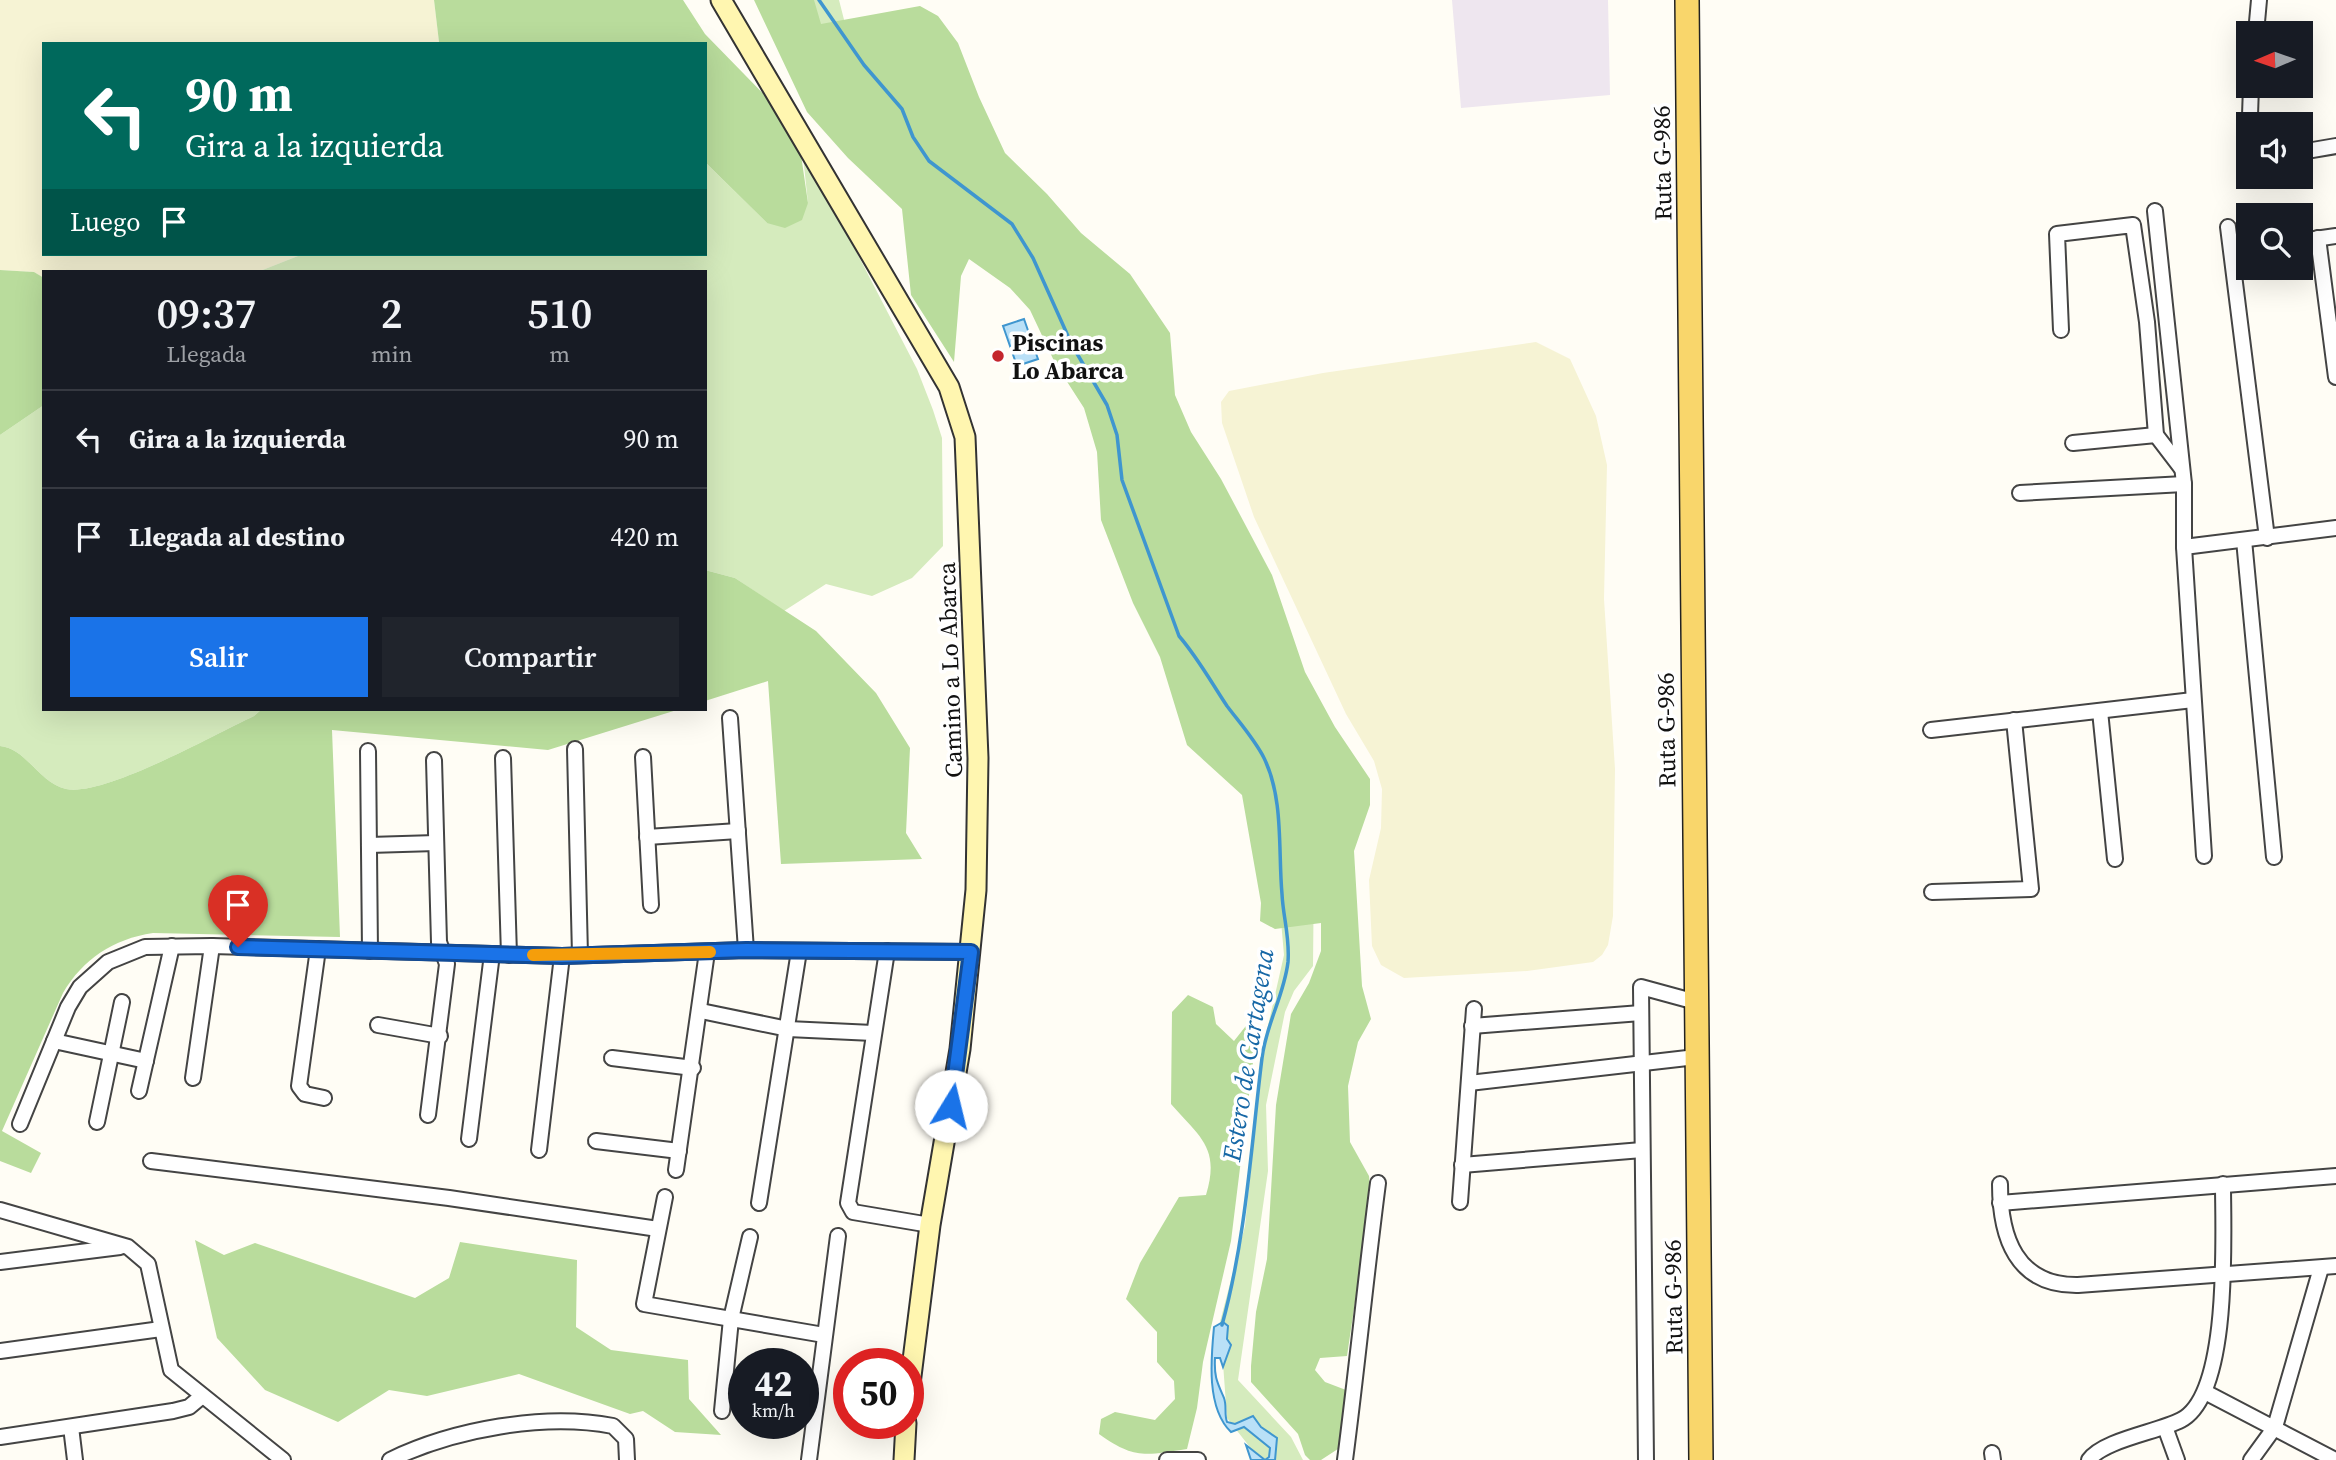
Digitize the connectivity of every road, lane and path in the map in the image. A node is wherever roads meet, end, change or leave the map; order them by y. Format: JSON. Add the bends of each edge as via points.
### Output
{"nodes":[{"id":1,"x":721,"y":0,"type":"edge"},
{"id":2,"x":1687,"y":0,"type":"edge"},
{"id":3,"x":2259,"y":0,"type":"edge"},
{"id":4,"x":2257,"y":21,"type":"edge"},
{"id":5,"x":2336,"y":146,"type":"edge"},
{"id":6,"x":2313,"y":150,"type":"edge"},
{"id":7,"x":2133,"y":225,"type":"junction"},
{"id":8,"x":2228,"y":227,"type":"dead end"},
{"id":9,"x":2336,"y":236,"type":"edge"},
{"id":10,"x":2318,"y":238,"type":"junction"},
{"id":11,"x":2313,"y":239,"type":"edge"},
{"id":12,"x":2061,"y":330,"type":"dead end"},
{"id":13,"x":2336,"y":377,"type":"edge"},
{"id":14,"x":2156,"y":435,"type":"junction"},
{"id":15,"x":2073,"y":443,"type":"dead end"},
{"id":16,"x":2183,"y":477,"type":"junction"},
{"id":17,"x":2020,"y":493,"type":"dead end"},
{"id":18,"x":2336,"y":528,"type":"edge"},
{"id":19,"x":2267,"y":538,"type":"junction"},
{"id":20,"x":2244,"y":540,"type":"junction"},
{"id":21,"x":2184,"y":547,"type":"junction"},
{"id":22,"x":2193,"y":700,"type":"junction"},
{"id":23,"x":2099,"y":711,"type":"junction"},
{"id":24,"x":730,"y":718,"type":"dead end"},
{"id":25,"x":2014,"y":720,"type":"junction"},
{"id":26,"x":1931,"y":730,"type":"dead end"},
{"id":27,"x":575,"y":748,"type":"dead end"},
{"id":28,"x":369,"y":751,"type":"dead end"},
{"id":29,"x":643,"y":757,"type":"dead end"},
{"id":30,"x":503,"y":758,"type":"dead end"},
{"id":31,"x":434,"y":760,"type":"dead end"},
{"id":32,"x":738,"y":831,"type":"junction"},
{"id":33,"x":647,"y":837,"type":"junction"},
{"id":34,"x":436,"y":843,"type":"junction"},
{"id":35,"x":369,"y":845,"type":"junction"},
{"id":36,"x":2204,"y":856,"type":"dead end"},
{"id":37,"x":2274,"y":857,"type":"dead end"},
{"id":38,"x":2115,"y":859,"type":"dead end"},
{"id":39,"x":1932,"y":892,"type":"dead end"},
{"id":40,"x":651,"y":905,"type":"dead end"},
{"id":41,"x":172,"y":946,"type":"junction"},
{"id":42,"x":212,"y":946,"type":"junction"},
{"id":43,"x":318,"y":949,"type":"junction"},
{"id":44,"x":746,"y":950,"type":"junction"},
{"id":45,"x":370,"y":951,"type":"junction"},
{"id":46,"x":799,"y":951,"type":"junction"},
{"id":47,"x":887,"y":951,"type":"junction"},
{"id":48,"x":708,"y":952,"type":"junction"},
{"id":49,"x":971,"y":952,"type":"junction"},
{"id":50,"x":443,"y":953,"type":"junction"},
{"id":51,"x":492,"y":954,"type":"junction"},
{"id":52,"x":509,"y":955,"type":"junction"},
{"id":53,"x":580,"y":955,"type":"junction"},
{"id":54,"x":562,"y":956,"type":"junction"},
{"id":55,"x":122,"y":1002,"type":"dead end"},
{"id":56,"x":1696,"y":1002,"type":"junction"},
{"id":57,"x":1474,"y":1009,"type":"dead end"},
{"id":58,"x":701,"y":1011,"type":"junction"},
{"id":59,"x":1641,"y":1013,"type":"junction"},
{"id":60,"x":378,"y":1025,"type":"dead end"},
{"id":61,"x":1472,"y":1026,"type":"junction"},
{"id":62,"x":789,"y":1029,"type":"junction"},
{"id":63,"x":873,"y":1033,"type":"junction"},
{"id":64,"x":440,"y":1035,"type":"junction"},
{"id":65,"x":54,"y":1041,"type":"junction"},
{"id":66,"x":111,"y":1054,"type":"junction"},
{"id":67,"x":1696,"y":1057,"type":"junction"},
{"id":68,"x":612,"y":1058,"type":"dead end"},
{"id":69,"x":146,"y":1061,"type":"junction"},
{"id":70,"x":1642,"y":1063,"type":"junction"},
{"id":71,"x":693,"y":1068,"type":"junction"},
{"id":72,"x":192,"y":1078,"type":"dead end"},
{"id":73,"x":1469,"y":1083,"type":"junction"},
{"id":74,"x":139,"y":1091,"type":"dead end"},
{"id":75,"x":324,"y":1098,"type":"dead end"},
{"id":76,"x":428,"y":1115,"type":"dead end"},
{"id":77,"x":97,"y":1122,"type":"dead end"},
{"id":78,"x":20,"y":1124,"type":"dead end"},
{"id":79,"x":469,"y":1139,"type":"dead end"},
{"id":80,"x":596,"y":1141,"type":"dead end"},
{"id":81,"x":539,"y":1150,"type":"dead end"},
{"id":82,"x":1643,"y":1150,"type":"junction"},
{"id":83,"x":679,"y":1151,"type":"junction"},
{"id":84,"x":151,"y":1161,"type":"dead end"},
{"id":85,"x":1462,"y":1165,"type":"junction"},
{"id":86,"x":676,"y":1170,"type":"dead end"},
{"id":87,"x":2336,"y":1176,"type":"edge"},
{"id":88,"x":1378,"y":1183,"type":"dead end"},
{"id":89,"x":2000,"y":1184,"type":"dead end"},
{"id":90,"x":2223,"y":1184,"type":"junction"},
{"id":91,"x":665,"y":1197,"type":"dead end"},
{"id":92,"x":1460,"y":1202,"type":"dead end"},
{"id":93,"x":759,"y":1203,"type":"dead end"},
{"id":94,"x":2000,"y":1203,"type":"junction"},
{"id":95,"x":0,"y":1210,"type":"edge"},
{"id":96,"x":930,"y":1225,"type":"junction"},
{"id":97,"x":658,"y":1229,"type":"junction"},
{"id":98,"x":838,"y":1236,"type":"dead end"},
{"id":99,"x":750,"y":1237,"type":"dead end"},
{"id":100,"x":128,"y":1247,"type":"junction"},
{"id":101,"x":0,"y":1262,"type":"edge"},
{"id":102,"x":2329,"y":1267,"type":"edge"},
{"id":103,"x":2223,"y":1273,"type":"junction"},
{"id":104,"x":731,"y":1319,"type":"junction"},
{"id":105,"x":161,"y":1329,"type":"junction"},
{"id":106,"x":824,"y":1335,"type":"junction"},
{"id":107,"x":914,"y":1348,"type":"edge"},
{"id":108,"x":0,"y":1351,"type":"edge"},
{"id":109,"x":2205,"y":1392,"type":"junction"},
{"id":110,"x":201,"y":1397,"type":"junction"},
{"id":111,"x":722,"y":1411,"type":"dead end"},
{"id":112,"x":71,"y":1427,"type":"junction"},
{"id":113,"x":2165,"y":1427,"type":"junction"},
{"id":114,"x":2275,"y":1427,"type":"junction"},
{"id":115,"x":0,"y":1437,"type":"edge"},
{"id":116,"x":905,"y":1439,"type":"edge"},
{"id":117,"x":272,"y":1457,"type":"edge"},
{"id":118,"x":75,"y":1460,"type":"edge"},
{"id":119,"x":390,"y":1460,"type":"edge"},
{"id":120,"x":627,"y":1460,"type":"edge"},
{"id":121,"x":809,"y":1460,"type":"edge"},
{"id":122,"x":904,"y":1460,"type":"edge"},
{"id":123,"x":1167,"y":1460,"type":"edge"},
{"id":124,"x":1198,"y":1460,"type":"edge"},
{"id":125,"x":1345,"y":1460,"type":"edge"},
{"id":126,"x":1646,"y":1460,"type":"edge"},
{"id":127,"x":1701,"y":1460,"type":"edge"},
{"id":128,"x":2089,"y":1460,"type":"edge"},
{"id":129,"x":2177,"y":1460,"type":"edge"},
{"id":130,"x":2251,"y":1460,"type":"edge"},
{"id":131,"x":2335,"y":1460,"type":"edge"}],
"edges":[{"from":1,"to":49,"type":"main road","name":"Camino a Lo Abarca","via":[[949,387],[963,423],[978,758]]},
{"from":2,"to":56,"type":"main road","name":"Ruta G-986"},
{"from":3,"to":4,"type":"street"},
{"from":5,"to":6,"type":"street"},
{"from":7,"to":12,"type":"street","via":[[2057,234]]},
{"from":7,"to":14,"type":"street"},
{"from":7,"to":16,"type":"street","via":[[2155,216]]},
{"from":8,"to":19,"type":"street"},
{"from":9,"to":10,"type":"street"},
{"from":10,"to":11,"type":"street"},
{"from":10,"to":13,"type":"street"},
{"from":14,"to":15,"type":"street"},
{"from":14,"to":16,"type":"street"},
{"from":16,"to":17,"type":"street"},
{"from":16,"to":21,"type":"street"},
{"from":18,"to":19,"type":"street"},
{"from":19,"to":20,"type":"street"},
{"from":20,"to":21,"type":"street"},
{"from":20,"to":37,"type":"street"},
{"from":21,"to":22,"type":"street"},
{"from":22,"to":23,"type":"street"},
{"from":22,"to":36,"type":"street"},
{"from":23,"to":25,"type":"street"},
{"from":23,"to":38,"type":"street"},
{"from":24,"to":32,"type":"street"},
{"from":25,"to":26,"type":"street"},
{"from":25,"to":39,"type":"street","via":[[2031,889]]},
{"from":27,"to":53,"type":"street"},
{"from":28,"to":35,"type":"street"},
{"from":29,"to":33,"type":"street"},
{"from":30,"to":52,"type":"street"},
{"from":31,"to":34,"type":"street"},
{"from":32,"to":33,"type":"street"},
{"from":32,"to":44,"type":"street"},
{"from":33,"to":40,"type":"street"},
{"from":34,"to":35,"type":"street"},
{"from":34,"to":50,"type":"street"},
{"from":35,"to":45,"type":"street"},
{"from":41,"to":42,"type":"street"},
{"from":41,"to":65,"type":"street","via":[[132,951],[97,970],[73,997]]},
{"from":41,"to":69,"type":"street"},
{"from":42,"to":43,"type":"street"},
{"from":42,"to":72,"type":"street"},
{"from":43,"to":45,"type":"street"},
{"from":43,"to":75,"type":"street","via":[[299,1086],[305,1094]]},
{"from":44,"to":46,"type":"street"},
{"from":44,"to":48,"type":"street"},
{"from":45,"to":50,"type":"street"},
{"from":46,"to":47,"type":"street"},
{"from":46,"to":62,"type":"street"},
{"from":47,"to":49,"type":"street"},
{"from":47,"to":63,"type":"street"},
{"from":48,"to":53,"type":"street"},
{"from":48,"to":58,"type":"street"},
{"from":49,"to":96,"type":"main road","name":"Camino a Lo Abarca","via":[[960,1049]]},
{"from":50,"to":51,"type":"street"},
{"from":50,"to":64,"type":"street","via":[[447,964]]},
{"from":51,"to":52,"type":"street"},
{"from":51,"to":79,"type":"street"},
{"from":52,"to":54,"type":"street"},
{"from":53,"to":54,"type":"street"},
{"from":54,"to":81,"type":"street"},
{"from":55,"to":66,"type":"street"},
{"from":56,"to":59,"type":"street","via":[[1641,987]]},
{"from":56,"to":67,"type":"main road","name":"Ruta G-986"},
{"from":57,"to":61,"type":"street"},
{"from":58,"to":62,"type":"street"},
{"from":58,"to":71,"type":"street"},
{"from":59,"to":61,"type":"street"},
{"from":59,"to":70,"type":"street"},
{"from":60,"to":64,"type":"street"},
{"from":61,"to":73,"type":"street"},
{"from":62,"to":63,"type":"street"},
{"from":62,"to":93,"type":"street"},
{"from":63,"to":96,"type":"street","via":[[849,1207],[853,1212]]},
{"from":64,"to":76,"type":"street"},
{"from":65,"to":66,"type":"street"},
{"from":65,"to":78,"type":"street"},
{"from":66,"to":69,"type":"street"},
{"from":66,"to":77,"type":"street"},
{"from":67,"to":70,"type":"street"},
{"from":67,"to":127,"type":"main road","name":"Ruta G-986"},
{"from":68,"to":71,"type":"street"},
{"from":69,"to":74,"type":"street"},
{"from":70,"to":73,"type":"street"},
{"from":70,"to":82,"type":"street"},
{"from":71,"to":83,"type":"street"},
{"from":73,"to":85,"type":"street"},
{"from":80,"to":83,"type":"street"},
{"from":82,"to":85,"type":"street"},
{"from":82,"to":126,"type":"street"},
{"from":83,"to":86,"type":"street"},
{"from":84,"to":97,"type":"street"},
{"from":85,"to":92,"type":"street"},
{"from":87,"to":90,"type":"street"},
{"from":88,"to":125,"type":"street"},
{"from":89,"to":94,"type":"street"},
{"from":90,"to":94,"type":"street"},
{"from":90,"to":103,"type":"street"},
{"from":91,"to":97,"type":"street"},
{"from":94,"to":103,"type":"street","via":[[2002,1225],[2014,1252],[2047,1280],[2078,1285]]},
{"from":95,"to":100,"type":"street"},
{"from":96,"to":107,"type":"main road","name":"Camino a Lo Abarca"},
{"from":97,"to":104,"type":"street","via":[[644,1304]]},
{"from":98,"to":106,"type":"street"},
{"from":99,"to":104,"type":"street"},
{"from":100,"to":101,"type":"street"},
{"from":100,"to":105,"type":"street","via":[[148,1264]]},
{"from":102,"to":103,"type":"street"},
{"from":102,"to":114,"type":"street"},
{"from":103,"to":109,"type":"street","via":[[2215,1353]]},
{"from":104,"to":106,"type":"street"},
{"from":104,"to":111,"type":"street"},
{"from":105,"to":108,"type":"street"},
{"from":105,"to":110,"type":"street","via":[[171,1370]]},
{"from":106,"to":121,"type":"street"},
{"from":109,"to":113,"type":"street","via":[[2187,1416]]},
{"from":109,"to":114,"type":"street"},
{"from":110,"to":112,"type":"street","via":[[183,1409]]},
{"from":110,"to":117,"type":"street"},
{"from":112,"to":115,"type":"street"},
{"from":112,"to":118,"type":"street"},
{"from":113,"to":128,"type":"street","via":[[2102,1450]]},
{"from":113,"to":129,"type":"street"},
{"from":114,"to":130,"type":"street"},
{"from":114,"to":131,"type":"street"},
{"from":116,"to":122,"type":"main road"},
{"from":119,"to":120,"type":"street","via":[[444,1439],[567,1420],[613,1426],[625,1439]]},
{"from":123,"to":124,"type":"street"}]}
